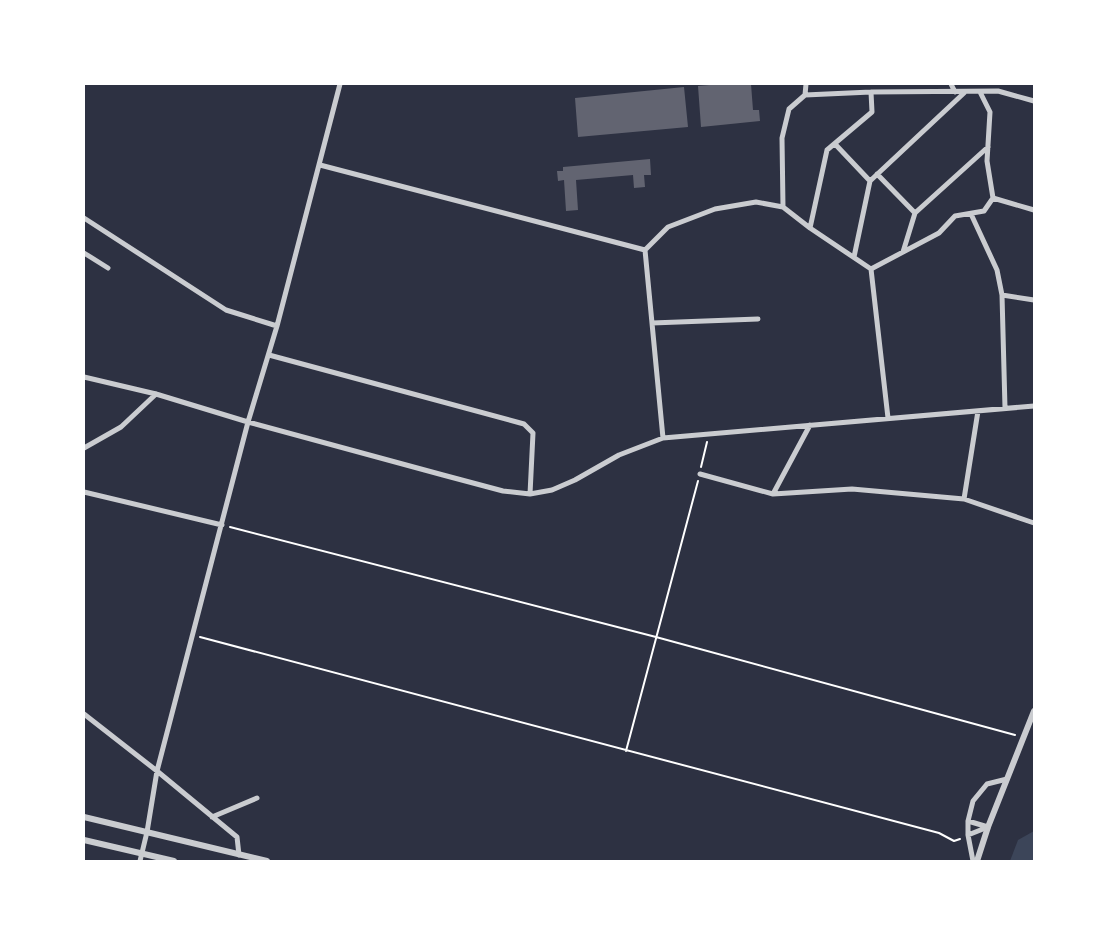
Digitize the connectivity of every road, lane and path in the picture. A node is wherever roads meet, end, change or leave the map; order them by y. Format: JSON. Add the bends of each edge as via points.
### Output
{"nodes":[{"id":1,"x":340,"y":84,"type":"edge"},
{"id":2,"x":806,"y":84,"type":"edge"},
{"id":3,"x":951,"y":84,"type":"edge"},
{"id":4,"x":871,"y":92,"type":"junction"},
{"id":5,"x":955,"y":92,"type":"junction"},
{"id":6,"x":965,"y":92,"type":"junction"},
{"id":7,"x":980,"y":92,"type":"junction"},
{"id":8,"x":805,"y":95,"type":"junction"},
{"id":9,"x":1034,"y":101,"type":"edge"},
{"id":10,"x":835,"y":144,"type":"junction"},
{"id":11,"x":988,"y":147,"type":"junction"},
{"id":12,"x":320,"y":165,"type":"junction"},
{"id":13,"x":877,"y":174,"type":"junction"},
{"id":14,"x":870,"y":181,"type":"junction"},
{"id":15,"x":993,"y":198,"type":"junction"},
{"id":16,"x":784,"y":207,"type":"junction"},
{"id":17,"x":1034,"y":210,"type":"edge"},
{"id":18,"x":915,"y":212,"type":"junction"},
{"id":19,"x":971,"y":214,"type":"junction"},
{"id":20,"x":84,"y":218,"type":"edge"},
{"id":21,"x":810,"y":228,"type":"junction"},
{"id":22,"x":645,"y":250,"type":"junction"},
{"id":23,"x":903,"y":252,"type":"junction"},
{"id":24,"x":84,"y":253,"type":"edge"},
{"id":25,"x":854,"y":257,"type":"junction"},
{"id":26,"x":108,"y":268,"type":"dead end"},
{"id":27,"x":871,"y":269,"type":"junction"},
{"id":28,"x":1002,"y":295,"type":"junction"},
{"id":29,"x":1034,"y":300,"type":"edge"},
{"id":30,"x":758,"y":319,"type":"dead end"},
{"id":31,"x":652,"y":323,"type":"junction"},
{"id":32,"x":277,"y":326,"type":"junction"},
{"id":33,"x":269,"y":355,"type":"junction"},
{"id":34,"x":84,"y":377,"type":"edge"},
{"id":35,"x":156,"y":394,"type":"junction"},
{"id":36,"x":1034,"y":406,"type":"edge"},
{"id":37,"x":1005,"y":408,"type":"junction"},
{"id":38,"x":978,"y":411,"type":"junction"},
{"id":39,"x":888,"y":418,"type":"junction"},
{"id":40,"x":248,"y":422,"type":"junction"},
{"id":41,"x":810,"y":425,"type":"junction"},
{"id":42,"x":709,"y":435,"type":"junction"},
{"id":43,"x":662,"y":438,"type":"junction"},
{"id":44,"x":84,"y":448,"type":"edge"},
{"id":45,"x":700,"y":474,"type":"junction"},
{"id":46,"x":84,"y":492,"type":"edge"},
{"id":47,"x":530,"y":494,"type":"junction"},
{"id":48,"x":773,"y":494,"type":"junction"},
{"id":49,"x":964,"y":499,"type":"junction"},
{"id":50,"x":1034,"y":523,"type":"edge"},
{"id":51,"x":222,"y":525,"type":"junction"},
{"id":52,"x":193,"y":635,"type":"junction"},
{"id":53,"x":656,"y":637,"type":"junction"},
{"id":54,"x":1034,"y":711,"type":"edge"},
{"id":55,"x":84,"y":714,"type":"edge"},
{"id":56,"x":1024,"y":737,"type":"junction"},
{"id":57,"x":626,"y":751,"type":"junction"},
{"id":58,"x":157,"y":771,"type":"junction"},
{"id":59,"x":1007,"y":779,"type":"junction"},
{"id":60,"x":257,"y":798,"type":"dead end"},
{"id":61,"x":212,"y":816,"type":"junction"},
{"id":62,"x":84,"y":817,"type":"edge"},
{"id":63,"x":968,"y":821,"type":"junction"},
{"id":64,"x":988,"y":827,"type":"junction"},
{"id":65,"x":147,"y":832,"type":"junction"},
{"id":66,"x":968,"y":835,"type":"junction"},
{"id":67,"x":84,"y":840,"type":"edge"},
{"id":68,"x":142,"y":854,"type":"junction"},
{"id":69,"x":239,"y":854,"type":"junction"},
{"id":70,"x":140,"y":861,"type":"edge"},
{"id":71,"x":174,"y":861,"type":"edge"},
{"id":72,"x":267,"y":861,"type":"edge"},
{"id":73,"x":977,"y":861,"type":"edge"}],
"edges":[{"from":1,"to":12,"type":"street"},
{"from":2,"to":8,"type":"street"},
{"from":3,"to":5,"type":"street"},
{"from":4,"to":5,"type":"street"},
{"from":4,"to":8,"type":"street"},
{"from":4,"to":10,"type":"street","via":[[872,112]]},
{"from":5,"to":6,"type":"street"},
{"from":6,"to":7,"type":"street"},
{"from":6,"to":13,"type":"street"},
{"from":7,"to":9,"type":"street","via":[[998,91]]},
{"from":7,"to":11,"type":"street","via":[[990,112]]},
{"from":8,"to":16,"type":"street","via":[[789,109],[782,138]]},
{"from":10,"to":14,"type":"street"},
{"from":10,"to":21,"type":"street","via":[[827,150]]},
{"from":11,"to":15,"type":"street"},
{"from":11,"to":18,"type":"street"},
{"from":12,"to":22,"type":"street"},
{"from":12,"to":32,"type":"street"},
{"from":13,"to":14,"type":"street"},
{"from":13,"to":18,"type":"street"},
{"from":14,"to":25,"type":"street"},
{"from":15,"to":17,"type":"street"},
{"from":15,"to":19,"type":"street","via":[[984,211]]},
{"from":16,"to":21,"type":"street"},
{"from":16,"to":22,"type":"street","via":[[756,202],[715,209],[668,228]]},
{"from":18,"to":23,"type":"street"},
{"from":19,"to":23,"type":"street","via":[[956,216],[939,233]]},
{"from":19,"to":28,"type":"street","via":[[997,270]]},
{"from":20,"to":32,"type":"street","via":[[226,310]]},
{"from":21,"to":25,"type":"street"},
{"from":22,"to":31,"type":"street"},
{"from":23,"to":27,"type":"street"},
{"from":24,"to":26,"type":"street"},
{"from":25,"to":27,"type":"street"},
{"from":27,"to":39,"type":"street"},
{"from":28,"to":29,"type":"street"},
{"from":28,"to":37,"type":"street"},
{"from":30,"to":31,"type":"street"},
{"from":31,"to":43,"type":"street"},
{"from":32,"to":33,"type":"street"},
{"from":33,"to":40,"type":"street"},
{"from":33,"to":47,"type":"street","via":[[524,424],[533,434]]},
{"from":34,"to":35,"type":"street"},
{"from":35,"to":40,"type":"street"},
{"from":35,"to":44,"type":"street","via":[[121,427]]},
{"from":36,"to":37,"type":"street"},
{"from":37,"to":38,"type":"street"},
{"from":38,"to":39,"type":"street"},
{"from":38,"to":49,"type":"street"},
{"from":39,"to":41,"type":"street"},
{"from":40,"to":47,"type":"street","via":[[495,488]]},
{"from":40,"to":51,"type":"street"},
{"from":41,"to":42,"type":"street"},
{"from":41,"to":48,"type":"street"},
{"from":42,"to":43,"type":"street"},
{"from":42,"to":45,"type":"path"},
{"from":43,"to":47,"type":"street","via":[[620,455],[552,490]]},
{"from":45,"to":48,"type":"street"},
{"from":45,"to":53,"type":"path"},
{"from":46,"to":51,"type":"street"},
{"from":48,"to":49,"type":"street","via":[[852,489]]},
{"from":49,"to":50,"type":"street"},
{"from":51,"to":52,"type":"street"},
{"from":51,"to":53,"type":"path"},
{"from":52,"to":57,"type":"path"},
{"from":52,"to":58,"type":"street"},
{"from":53,"to":56,"type":"path"},
{"from":53,"to":57,"type":"path"},
{"from":54,"to":56,"type":"street"},
{"from":55,"to":58,"type":"street"},
{"from":56,"to":59,"type":"street"},
{"from":57,"to":66,"type":"path","via":[[940,833],[954,841]]},
{"from":58,"to":61,"type":"street"},
{"from":58,"to":65,"type":"street"},
{"from":59,"to":63,"type":"street","via":[[987,784],[973,801]]},
{"from":59,"to":64,"type":"street"},
{"from":60,"to":61,"type":"street"},
{"from":61,"to":69,"type":"street","via":[[237,837]]},
{"from":62,"to":65,"type":"street"},
{"from":63,"to":64,"type":"street"},
{"from":63,"to":66,"type":"street"},
{"from":64,"to":66,"type":"street"},
{"from":64,"to":73,"type":"street"},
{"from":65,"to":68,"type":"street"},
{"from":65,"to":69,"type":"street"},
{"from":66,"to":73,"type":"street"},
{"from":67,"to":68,"type":"street"},
{"from":68,"to":70,"type":"street"},
{"from":68,"to":71,"type":"street"},
{"from":69,"to":72,"type":"street"}]}
